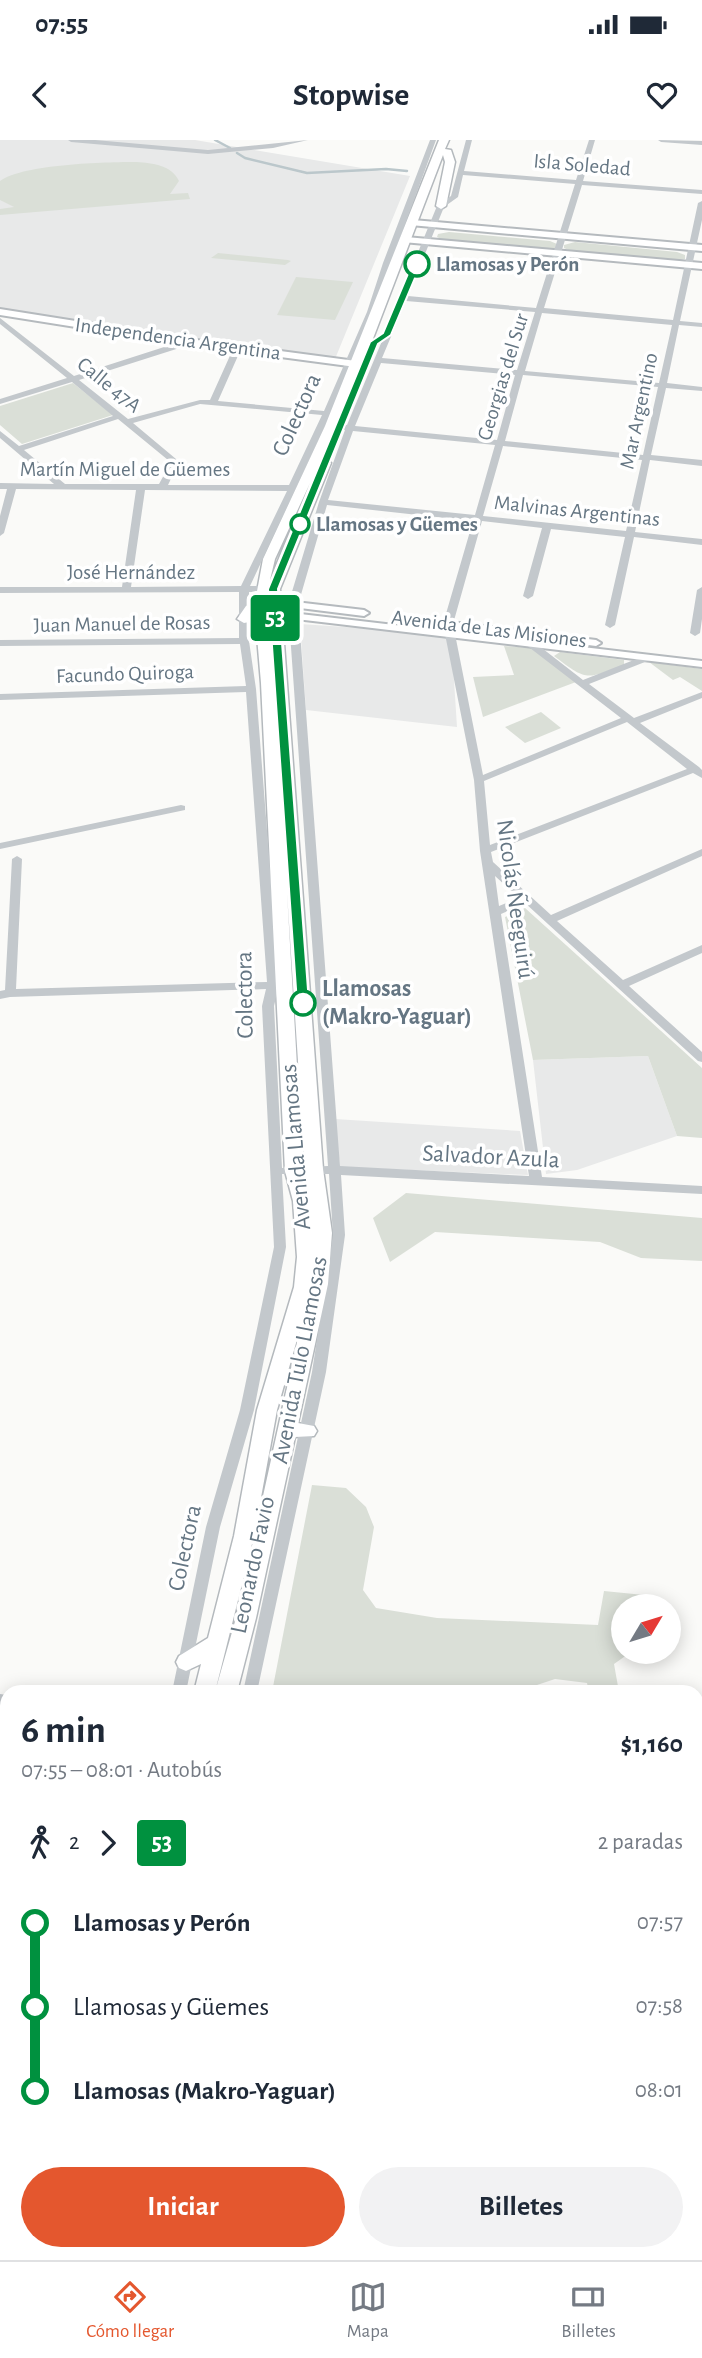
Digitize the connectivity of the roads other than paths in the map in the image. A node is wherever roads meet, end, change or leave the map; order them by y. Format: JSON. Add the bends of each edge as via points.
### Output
{"nodes":[{"id":1,"x":71,"y":140,"type":"edge"},
{"id":2,"x":305,"y":140,"type":"edge"},
{"id":3,"x":433,"y":140,"type":"edge"},
{"id":4,"x":444,"y":140,"type":"edge"},
{"id":5,"x":454,"y":140,"type":"edge"},
{"id":6,"x":469,"y":140,"type":"edge"},
{"id":7,"x":592,"y":140,"type":"edge"},
{"id":8,"x":661,"y":140,"type":"edge"},
{"id":9,"x":702,"y":143,"type":"edge"},
{"id":10,"x":447,"y":152,"type":"junction"},
{"id":11,"x":460,"y":173,"type":"junction"},
{"id":12,"x":429,"y":179,"type":"junction"},
{"id":13,"x":580,"y":183,"type":"junction"},
{"id":14,"x":416,"y":188,"type":"junction"},
{"id":15,"x":702,"y":192,"type":"edge"},
{"id":16,"x":702,"y":203,"type":"edge"},
{"id":17,"x":441,"y":206,"type":"junction"},
{"id":18,"x":418,"y":224,"type":"junction"},
{"id":19,"x":564,"y":236,"type":"junction"},
{"id":20,"x":411,"y":241,"type":"junction"},
{"id":21,"x":697,"y":248,"type":"edge"},
{"id":22,"x":558,"y":253,"type":"junction"},
{"id":23,"x":688,"y":265,"type":"junction"},
{"id":24,"x":702,"y":266,"type":"edge"},
{"id":25,"x":398,"y":271,"type":"junction"},
{"id":26,"x":401,"y":298,"type":"junction"},
{"id":27,"x":541,"y":310,"type":"junction"},
{"id":28,"x":0,"y":312,"type":"edge"},
{"id":29,"x":369,"y":314,"type":"junction"},
{"id":30,"x":0,"y":320,"type":"edge"},
{"id":31,"x":675,"y":323,"type":"junction"},
{"id":32,"x":702,"y":325,"type":"edge"},
{"id":33,"x":387,"y":335,"type":"junction"},
{"id":34,"x":189,"y":342,"type":"junction"},
{"id":35,"x":370,"y":343,"type":"junction"},
{"id":36,"x":237,"y":349,"type":"junction"},
{"id":37,"x":378,"y":360,"type":"junction"},
{"id":38,"x":352,"y":363,"type":"junction"},
{"id":39,"x":520,"y":373,"type":"junction"},
{"id":40,"x":73,"y":379,"type":"junction"},
{"id":41,"x":663,"y":386,"type":"junction"},
{"id":42,"x":702,"y":389,"type":"edge"},
{"id":43,"x":0,"y":402,"type":"edge"},
{"id":44,"x":213,"y":402,"type":"junction"},
{"id":45,"x":124,"y":419,"type":"junction"},
{"id":46,"x":338,"y":420,"type":"junction"},
{"id":47,"x":0,"y":434,"type":"edge"},
{"id":48,"x":501,"y":443,"type":"junction"},
{"id":49,"x":17,"y":449,"type":"junction"},
{"id":50,"x":648,"y":457,"type":"junction"},
{"id":51,"x":702,"y":463,"type":"edge"},
{"id":52,"x":0,"y":486,"type":"edge"},
{"id":53,"x":12,"y":486,"type":"junction"},
{"id":54,"x":62,"y":486,"type":"junction"},
{"id":55,"x":141,"y":487,"type":"junction"},
{"id":56,"x":162,"y":487,"type":"junction"},
{"id":57,"x":292,"y":488,"type":"junction"},
{"id":58,"x":323,"y":502,"type":"junction"},
{"id":59,"x":478,"y":518,"type":"junction"},
{"id":60,"x":547,"y":527,"type":"junction"},
{"id":61,"x":0,"y":533,"type":"edge"},
{"id":62,"x":631,"y":535,"type":"junction"},
{"id":63,"x":702,"y":542,"type":"edge"},
{"id":64,"x":265,"y":568,"type":"joint"},
{"id":65,"x":0,"y":590,"type":"edge"},
{"id":66,"x":126,"y":590,"type":"junction"},
{"id":67,"x":244,"y":590,"type":"junction"},
{"id":68,"x":702,"y":590,"type":"edge"},
{"id":69,"x":528,"y":596,"type":"dead end"},
{"id":70,"x":267,"y":605,"type":"junction"},
{"id":71,"x":293,"y":610,"type":"junction"},
{"id":72,"x":244,"y":618,"type":"junction"},
{"id":73,"x":610,"y":625,"type":"dead end"},
{"id":74,"x":449,"y":629,"type":"junction"},
{"id":75,"x":695,"y":633,"type":"dead end"},
{"id":76,"x":244,"y":641,"type":"junction"},
{"id":77,"x":535,"y":641,"type":"junction"},
{"id":78,"x":0,"y":643,"type":"edge"},
{"id":79,"x":702,"y":656,"type":"edge"},
{"id":80,"x":647,"y":658,"type":"junction"},
{"id":81,"x":702,"y":664,"type":"edge"},
{"id":82,"x":584,"y":683,"type":"junction"},
{"id":83,"x":251,"y":690,"type":"junction"},
{"id":84,"x":702,"y":695,"type":"edge"},
{"id":85,"x":0,"y":697,"type":"edge"},
{"id":86,"x":632,"y":720,"type":"junction"},
{"id":87,"x":702,"y":758,"type":"edge"},
{"id":88,"x":695,"y":769,"type":"edge"},
{"id":89,"x":480,"y":780,"type":"junction"},
{"id":90,"x":181,"y":808,"type":"dead end"},
{"id":91,"x":0,"y":846,"type":"edge"},
{"id":92,"x":702,"y":852,"type":"edge"},
{"id":93,"x":486,"y":857,"type":"junction"},
{"id":94,"x":17,"y":859,"type":"dead end"},
{"id":95,"x":526,"y":899,"type":"junction"},
{"id":96,"x":495,"y":912,"type":"junction"},
{"id":97,"x":549,"y":919,"type":"junction"},
{"id":98,"x":702,"y":949,"type":"edge"},
{"id":99,"x":273,"y":985,"type":"junction"},
{"id":100,"x":622,"y":985,"type":"junction"},
{"id":101,"x":5,"y":994,"type":"edge"},
{"id":102,"x":701,"y":1057,"type":"edge"},
{"id":103,"x":314,"y":1169,"type":"junction"},
{"id":104,"x":334,"y":1170,"type":"junction"},
{"id":105,"x":285,"y":1171,"type":"junction"},
{"id":106,"x":536,"y":1180,"type":"junction"},
{"id":107,"x":702,"y":1190,"type":"edge"},
{"id":108,"x":298,"y":1430,"type":"junction"},
{"id":109,"x":218,"y":1642,"type":"junction"},
{"id":110,"x":186,"y":1662,"type":"junction"},
{"id":111,"x":181,"y":1685,"type":"edge"},
{"id":112,"x":206,"y":1685,"type":"edge"},
{"id":113,"x":228,"y":1685,"type":"edge"},
{"id":114,"x":251,"y":1685,"type":"edge"}],
"edges":[{"from":1,"to":2,"type":"street","via":[[208,152]]},
{"from":3,"to":14,"type":"street","name":"Colectora"},
{"from":4,"to":12,"type":"highway","name":"Avenida Llamosas"},
{"from":5,"to":10,"type":"highway","name":"Avenida Llamosas"},
{"from":6,"to":11,"type":"street","name":"Colectora"},
{"from":7,"to":13,"type":"street","name":"Georgias del Sur"},
{"from":8,"to":9,"type":"street"},
{"from":10,"to":17,"type":"highway","via":[[450,162]]},
{"from":10,"to":18,"type":"highway","name":"Avenida Llamosas"},
{"from":11,"to":13,"type":"street","name":"Isla Soledad"},
{"from":11,"to":17,"type":"street","name":"Colectora","via":[[454,197]]},
{"from":12,"to":14,"type":"highway"},
{"from":12,"to":18,"type":"highway","name":"Avenida Llamosas"},
{"from":13,"to":15,"type":"street","name":"Isla Soledad"},
{"from":13,"to":19,"type":"street","name":"Georgias del Sur"},
{"from":14,"to":18,"type":"street","name":"Colectora"},
{"from":16,"to":21,"type":"street","name":"Mar Argentino"},
{"from":17,"to":18,"type":"street","name":"Colectora"},
{"from":18,"to":19,"type":"main road"},
{"from":18,"to":20,"type":"highway","name":"Avenida Llamosas"},
{"from":18,"to":20,"type":"street","name":"Colectora"},
{"from":19,"to":21,"type":"main road"},
{"from":19,"to":22,"type":"street","name":"Georgias del Sur"},
{"from":20,"to":22,"type":"main road"},
{"from":20,"to":25,"type":"highway","name":"Avenida Llamosas"},
{"from":20,"to":25,"type":"street","name":"Colectora"},
{"from":21,"to":23,"type":"street","name":"Mar Argentino"},
{"from":22,"to":23,"type":"main road"},
{"from":22,"to":27,"type":"street","name":"Georgias del Sur"},
{"from":23,"to":24,"type":"main road"},
{"from":23,"to":31,"type":"street","name":"Mar Argentino"},
{"from":25,"to":26,"type":"street","name":"Colectora"},
{"from":25,"to":29,"type":"street","name":"Colectora"},
{"from":25,"to":35,"type":"highway","name":"Avenida Llamosas"},
{"from":26,"to":27,"type":"street"},
{"from":26,"to":33,"type":"street","name":"Colectora"},
{"from":27,"to":31,"type":"street"},
{"from":27,"to":39,"type":"street","name":"Georgias del Sur"},
{"from":28,"to":34,"type":"main road","name":"Independencia Argentina"},
{"from":29,"to":35,"type":"street","name":"Colectora","via":[[364,339]]},
{"from":29,"to":38,"type":"street","name":"Colectora"},
{"from":30,"to":40,"type":"street","name":"Calle 47A"},
{"from":31,"to":32,"type":"street"},
{"from":31,"to":41,"type":"street","name":"Mar Argentino"},
{"from":33,"to":35,"type":"street"},
{"from":33,"to":37,"type":"street","name":"Leonardo Favio"},
{"from":34,"to":36,"type":"main road","name":"Independencia Argentina"},
{"from":34,"to":40,"type":"street"},
{"from":35,"to":38,"type":"highway","name":"Avenida Llamosas"},
{"from":35,"to":46,"type":"highway","name":"Avenida Llamosas"},
{"from":36,"to":38,"type":"main road","name":"Independencia Argentina"},
{"from":36,"to":44,"type":"street"},
{"from":37,"to":39,"type":"street"},
{"from":37,"to":46,"type":"street","name":"Leonardo Favio"},
{"from":38,"to":46,"type":"highway","name":"Avenida Llamosas"},
{"from":39,"to":41,"type":"street"},
{"from":39,"to":48,"type":"street","name":"Georgias del Sur"},
{"from":40,"to":43,"type":"street"},
{"from":40,"to":45,"type":"street","name":"Calle 47A"},
{"from":41,"to":42,"type":"street"},
{"from":41,"to":50,"type":"street","name":"Mar Argentino"},
{"from":44,"to":45,"type":"street"},
{"from":44,"to":46,"type":"street"},
{"from":45,"to":49,"type":"street"},
{"from":45,"to":56,"type":"street","name":"Calle 47A","via":[[172,459]]},
{"from":46,"to":48,"type":"street"},
{"from":46,"to":57,"type":"street","name":"Colectora"},
{"from":46,"to":58,"type":"street","name":"Leonardo Favio"},
{"from":46,"to":64,"type":"highway","name":"Avenida Llamosas"},
{"from":46,"to":70,"type":"highway","name":"Avenida Llamosas"},
{"from":47,"to":49,"type":"street"},
{"from":48,"to":50,"type":"street"},
{"from":48,"to":59,"type":"street","name":"Georgias del Sur"},
{"from":49,"to":54,"type":"street"},
{"from":50,"to":51,"type":"street"},
{"from":50,"to":62,"type":"street","name":"Mar Argentino"},
{"from":52,"to":53,"type":"street","name":"Martín Miguel de Güemes"},
{"from":53,"to":54,"type":"street","name":"Martín Miguel de Güemes"},
{"from":53,"to":61,"type":"street"},
{"from":54,"to":55,"type":"street","name":"Martín Miguel de Güemes"},
{"from":55,"to":56,"type":"street","name":"Martín Miguel de Güemes"},
{"from":55,"to":66,"type":"street"},
{"from":56,"to":57,"type":"street","name":"Martín Miguel de Güemes"},
{"from":57,"to":67,"type":"street","name":"Colectora"},
{"from":58,"to":59,"type":"street","name":"Malvinas Argentinas"},
{"from":58,"to":71,"type":"street","name":"Leonardo Favio"},
{"from":59,"to":60,"type":"street","name":"Malvinas Argentinas"},
{"from":59,"to":74,"type":"street","name":"Georgias del Sur"},
{"from":60,"to":62,"type":"street","name":"Malvinas Argentinas"},
{"from":60,"to":69,"type":"street"},
{"from":62,"to":63,"type":"street","name":"Malvinas Argentinas"},
{"from":62,"to":73,"type":"street","name":"Mar Argentino"},
{"from":64,"to":70,"type":"highway","name":"Avenida Tulo Llamosas"},
{"from":65,"to":66,"type":"street","name":"José Hernández"},
{"from":66,"to":67,"type":"street","name":"José Hernández"},
{"from":67,"to":70,"type":"street","name":"José Hernández"},
{"from":67,"to":72,"type":"street","name":"Colectora"},
{"from":68,"to":75,"type":"street"},
{"from":70,"to":71,"type":"main road","name":"Avenida de Las Misiones"},
{"from":70,"to":72,"type":"highway","via":[[251,609]]},
{"from":70,"to":103,"type":"highway","name":"Avenida Tulo Llamosas"},
{"from":70,"to":105,"type":"highway","name":"Avenida Llamosas"},
{"from":71,"to":74,"type":"main road","name":"Avenida de Las Misiones"},
{"from":71,"to":104,"type":"street","name":"Leonardo Favio"},
{"from":72,"to":76,"type":"street","name":"Colectora"},
{"from":74,"to":77,"type":"main road","name":"Avenida de Las Misiones"},
{"from":74,"to":89,"type":"street","name":"Nicolás Ñeeguirú"},
{"from":76,"to":78,"type":"street","name":"Juan Manuel de Rosas"},
{"from":76,"to":83,"type":"street","name":"Colectora"},
{"from":77,"to":79,"type":"main road","name":"Avenida de Las Misiones"},
{"from":77,"to":80,"type":"main road","name":"Avenida de Las Misiones"},
{"from":77,"to":82,"type":"street"},
{"from":80,"to":81,"type":"main road","name":"Avenida de Las Misiones"},
{"from":80,"to":82,"type":"street"},
{"from":82,"to":86,"type":"street"},
{"from":83,"to":85,"type":"street","name":"Facundo Quiroga"},
{"from":83,"to":99,"type":"street","name":"Colectora"},
{"from":84,"to":86,"type":"street"},
{"from":86,"to":88,"type":"street"},
{"from":86,"to":89,"type":"street"},
{"from":87,"to":88,"type":"street"},
{"from":88,"to":93,"type":"street"},
{"from":89,"to":93,"type":"street","name":"Nicolás Ñeeguirú"},
{"from":90,"to":91,"type":"street"},
{"from":92,"to":97,"type":"street"},
{"from":93,"to":95,"type":"street"},
{"from":93,"to":96,"type":"street","name":"Nicolás Ñeeguirú"},
{"from":94,"to":101,"type":"street"},
{"from":95,"to":96,"type":"street"},
{"from":95,"to":97,"type":"street"},
{"from":96,"to":106,"type":"street","name":"Nicolás Ñeeguirú"},
{"from":97,"to":100,"type":"street"},
{"from":98,"to":100,"type":"street"},
{"from":99,"to":101,"type":"street"},
{"from":99,"to":105,"type":"street","name":"Colectora","via":[[268,1006]]},
{"from":100,"to":102,"type":"street"},
{"from":103,"to":104,"type":"street","name":"Salvador Azula"},
{"from":103,"to":105,"type":"street","name":"Salvador Azula"},
{"from":103,"to":108,"type":"highway","name":"Avenida Tulo Llamosas","via":[[323,1233]]},
{"from":104,"to":106,"type":"street","name":"Salvador Azula"},
{"from":104,"to":108,"type":"street","name":"Leonardo Favio","via":[[339,1236],[333,1291]]},
{"from":105,"to":109,"type":"highway","name":"Avenida Llamosas","via":[[302,1201],[303,1287],[267,1410],[244,1536]]},
{"from":105,"to":110,"type":"street","name":"Colectora","via":[[280,1248],[247,1410],[212,1527]]},
{"from":106,"to":107,"type":"street","name":"Salvador Azula"},
{"from":108,"to":113,"type":"highway","name":"Avenida Tulo Llamosas"},
{"from":108,"to":114,"type":"street","name":"Leonardo Favio"},
{"from":109,"to":110,"type":"highway"},
{"from":109,"to":112,"type":"highway","name":"Avenida Llamosas"},
{"from":110,"to":111,"type":"street","name":"Colectora"}]}
